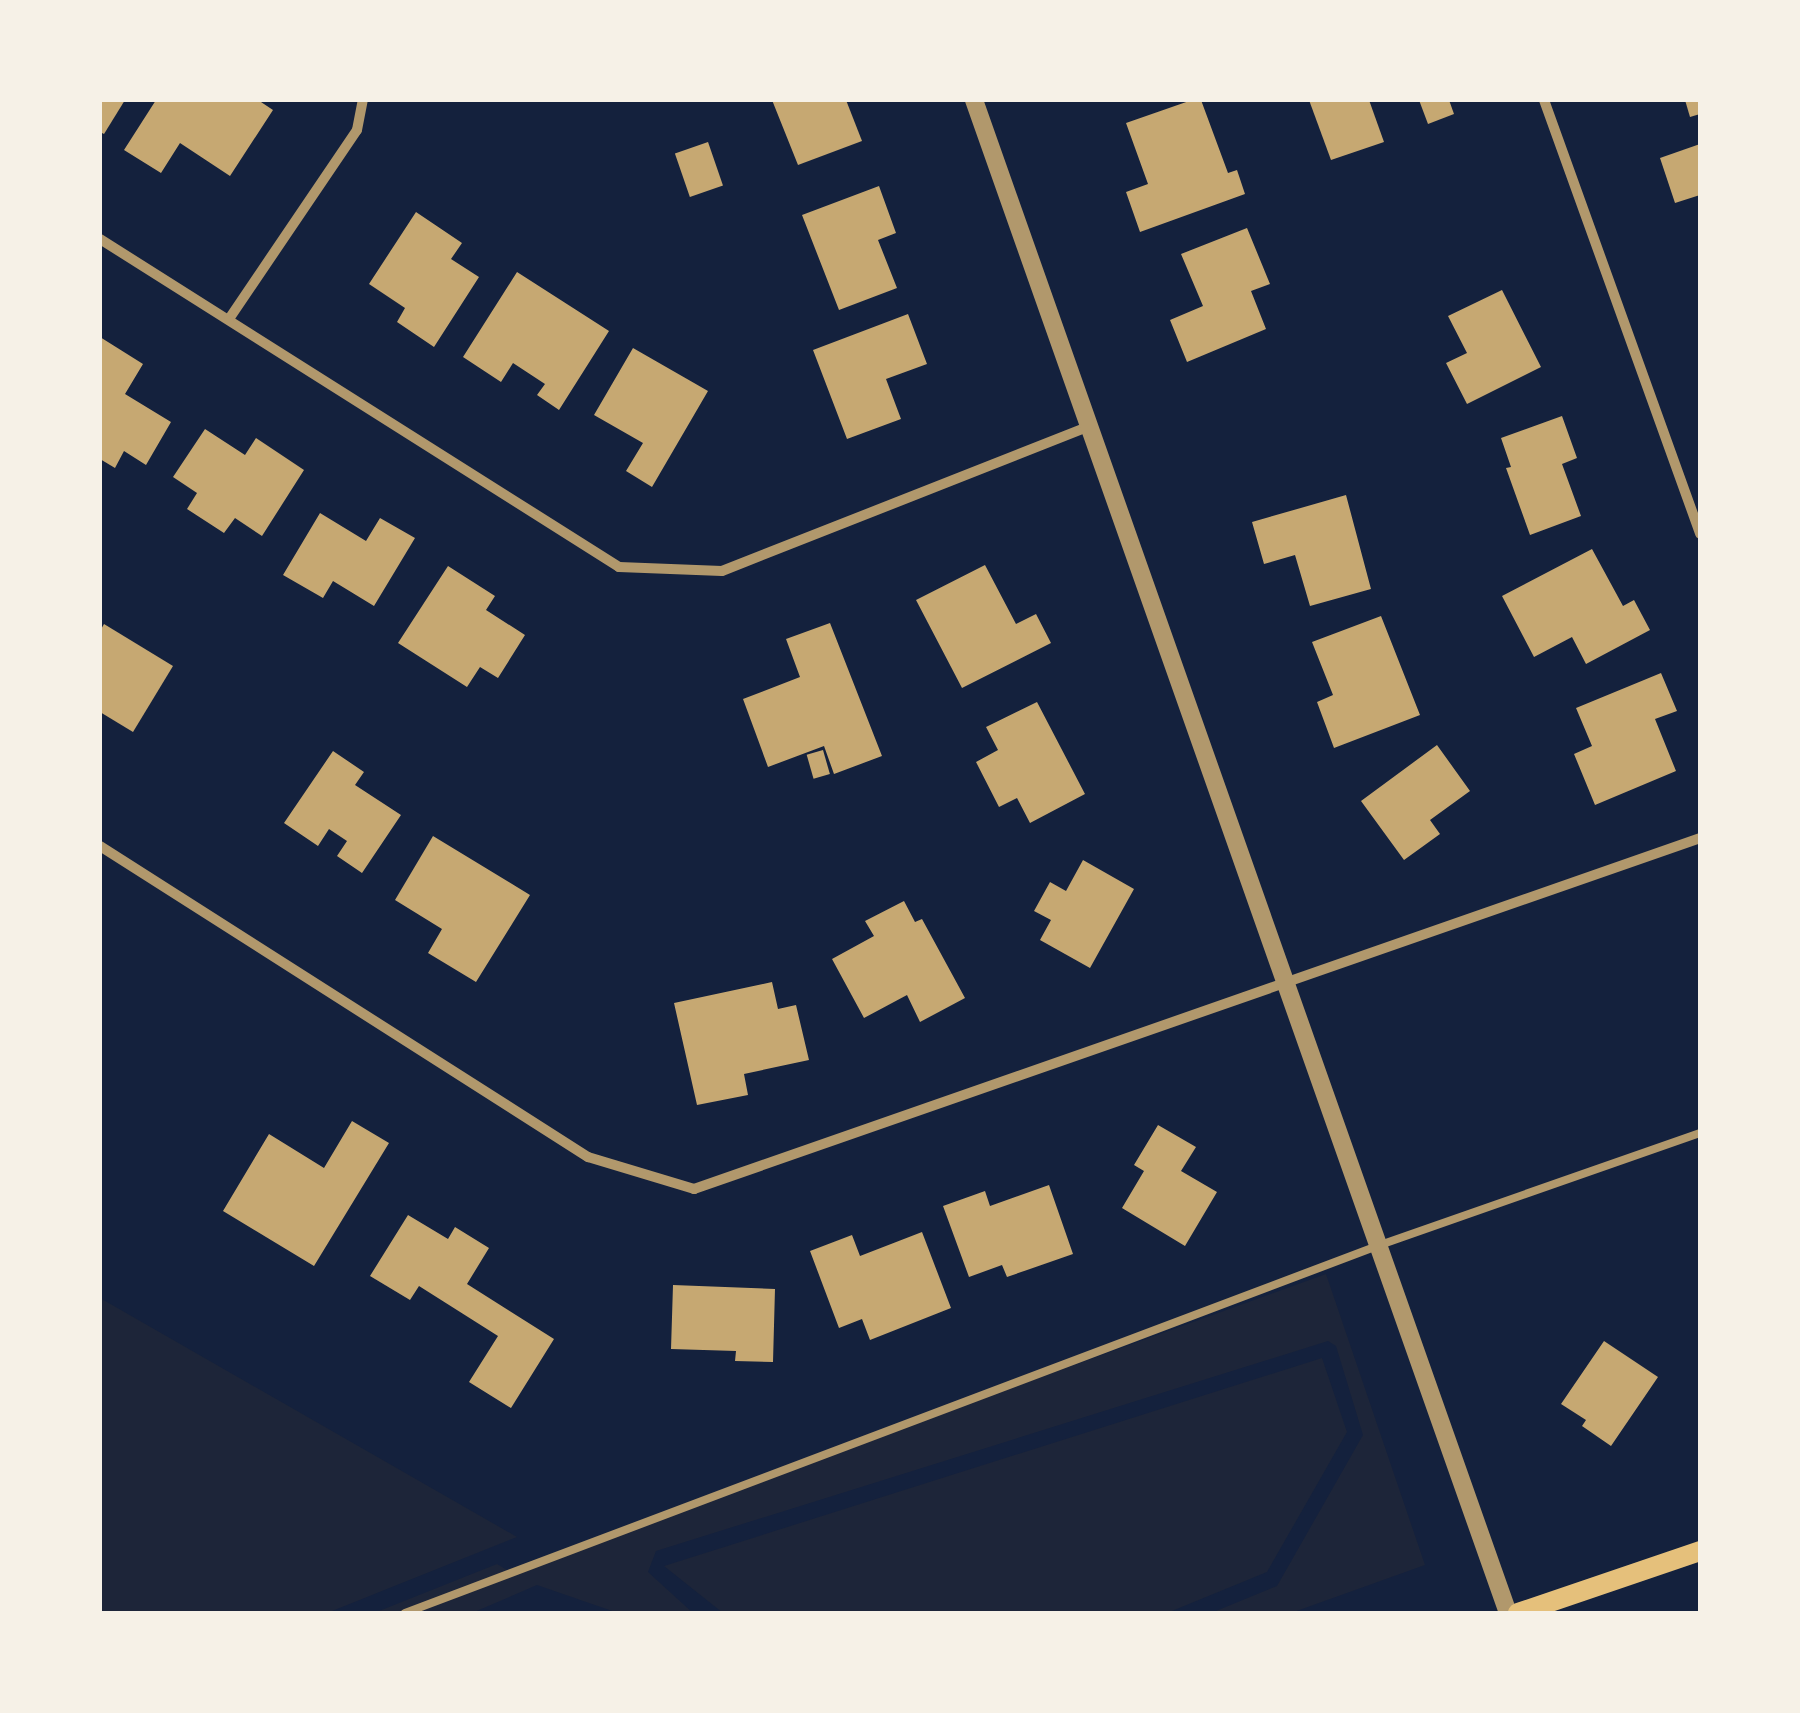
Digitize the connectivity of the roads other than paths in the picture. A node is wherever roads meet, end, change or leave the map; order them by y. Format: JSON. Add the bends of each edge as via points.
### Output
{"nodes":[{"id":1,"x":363,"y":100,"type":"edge"},
{"id":2,"x":974,"y":100,"type":"edge"},
{"id":3,"x":1544,"y":100,"type":"edge"},
{"id":4,"x":100,"y":239,"type":"edge"},
{"id":5,"x":229,"y":320,"type":"junction"},
{"id":6,"x":1088,"y":428,"type":"junction"},
{"id":7,"x":1700,"y":534,"type":"edge"},
{"id":8,"x":1700,"y":838,"type":"edge"},
{"id":9,"x":100,"y":846,"type":"edge"},
{"id":10,"x":1289,"y":982,"type":"junction"},
{"id":11,"x":1700,"y":1133,"type":"edge"},
{"id":12,"x":1380,"y":1245,"type":"junction"},
{"id":13,"x":1700,"y":1551,"type":"edge"},
{"id":14,"x":404,"y":1613,"type":"edge"},
{"id":15,"x":1508,"y":1613,"type":"edge"},
{"id":16,"x":1518,"y":1613,"type":"edge"}],
"edges":[{"from":1,"to":5,"type":"street","via":[[356,130]]},
{"from":2,"to":6,"type":"street"},
{"from":3,"to":7,"type":"street"},
{"from":4,"to":5,"type":"street"},
{"from":5,"to":6,"type":"street","via":[[619,567],[722,571]]},
{"from":6,"to":10,"type":"street"},
{"from":8,"to":10,"type":"street"},
{"from":9,"to":10,"type":"street","via":[[588,1157],[694,1189]]},
{"from":10,"to":12,"type":"street"},
{"from":11,"to":12,"type":"lane"},
{"from":12,"to":14,"type":"lane"},
{"from":12,"to":15,"type":"street"},
{"from":13,"to":16,"type":"main road"}]}
